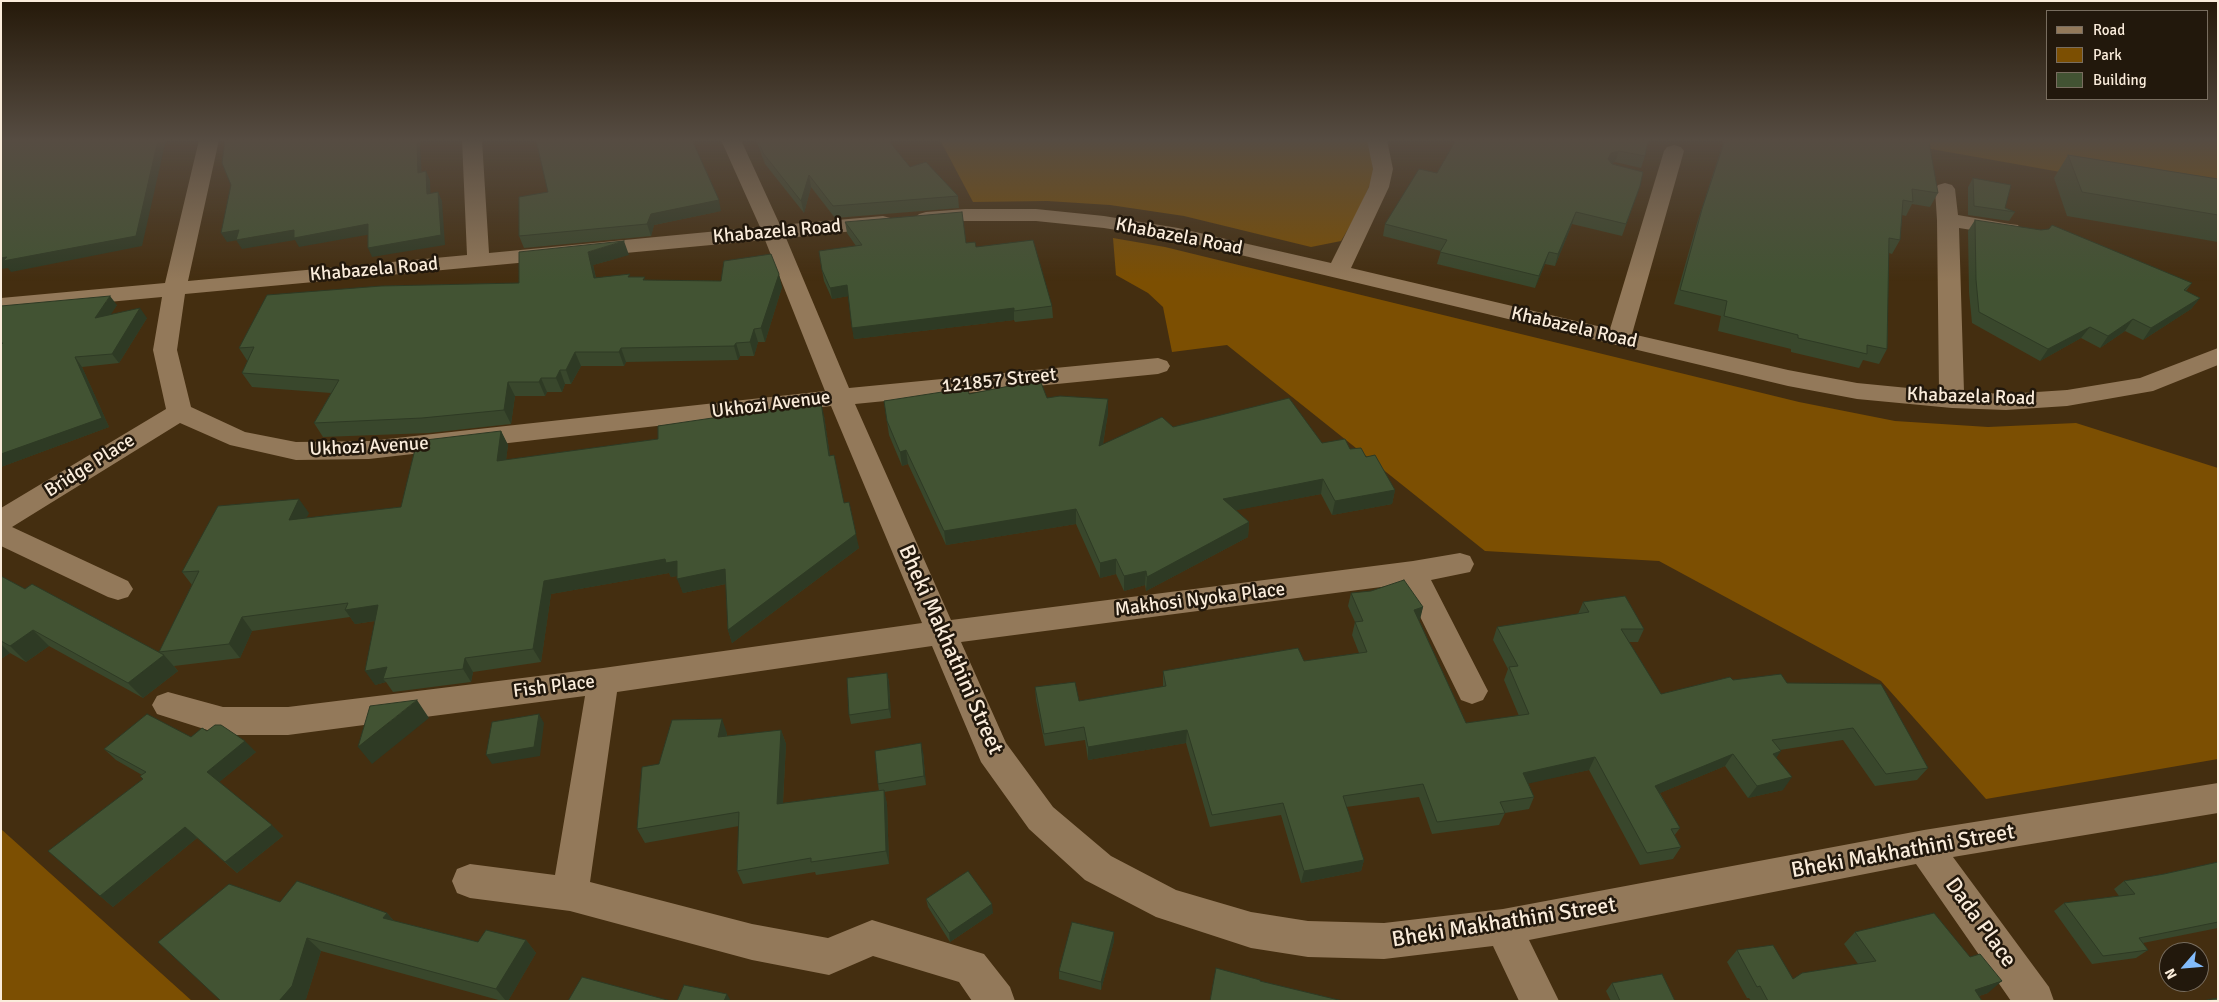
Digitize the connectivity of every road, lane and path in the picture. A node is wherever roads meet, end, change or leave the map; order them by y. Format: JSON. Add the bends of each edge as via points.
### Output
{"nodes":[{"id":1,"x":199,"y":187,"type":"edge"},
{"id":2,"x":474,"y":187,"type":"edge"},
{"id":3,"x":754,"y":187,"type":"edge"},
{"id":4,"x":1379,"y":187,"type":"edge"},
{"id":5,"x":1655,"y":187,"type":"edge"},
{"id":6,"x":1945,"y":189,"type":"dead end"},
{"id":7,"x":1948,"y":220,"type":"junction"},
{"id":8,"x":772,"y":232,"type":"junction"},
{"id":9,"x":2034,"y":234,"type":"edge"},
{"id":10,"x":478,"y":261,"type":"junction"},
{"id":11,"x":1338,"y":271,"type":"junction"},
{"id":12,"x":175,"y":287,"type":"junction"},
{"id":13,"x":1,"y":304,"type":"edge"},
{"id":14,"x":1619,"y":339,"type":"junction"},
{"id":15,"x":2218,"y":355,"type":"edge"},
{"id":16,"x":1158,"y":366,"type":"dead end"},
{"id":17,"x":840,"y":397,"type":"junction"},
{"id":18,"x":1952,"y":400,"type":"junction"},
{"id":19,"x":179,"y":412,"type":"junction"},
{"id":20,"x":1,"y":521,"type":"edge"},
{"id":21,"x":1,"y":534,"type":"edge"},
{"id":22,"x":1460,"y":564,"type":"dead end"},
{"id":23,"x":1413,"y":572,"type":"junction"},
{"id":24,"x":118,"y":589,"type":"dead end"},
{"id":25,"x":940,"y":633,"type":"junction"},
{"id":26,"x":603,"y":681,"type":"junction"},
{"id":27,"x":1472,"y":691,"type":"dead end"},
{"id":28,"x":168,"y":705,"type":"dead end"},
{"id":29,"x":2218,"y":798,"type":"edge"},
{"id":30,"x":1924,"y":846,"type":"junction"},
{"id":31,"x":470,"y":881,"type":"dead end"},
{"id":32,"x":570,"y":894,"type":"junction"},
{"id":33,"x":1503,"y":927,"type":"junction"},
{"id":34,"x":996,"y":1001,"type":"edge"},
{"id":35,"x":1540,"y":1001,"type":"edge"},
{"id":36,"x":2036,"y":1001,"type":"edge"}],
"edges":[{"from":1,"to":12,"type":"street"},
{"from":2,"to":10,"type":"street"},
{"from":3,"to":8,"type":"street","name":"Bheki Makhathini Street"},
{"from":4,"to":11,"type":"street"},
{"from":5,"to":14,"type":"street"},
{"from":6,"to":7,"type":"street"},
{"from":7,"to":9,"type":"street"},
{"from":7,"to":18,"type":"street"},
{"from":8,"to":10,"type":"street","name":"Khabazela Road"},
{"from":8,"to":11,"type":"street","name":"Khabazela Road","via":[[965,215],[1036,215],[1178,234]]},
{"from":8,"to":17,"type":"street","name":"Bheki Makhathini Street"},
{"from":10,"to":12,"type":"street","name":"Khabazela Road"},
{"from":11,"to":14,"type":"street","name":"Khabazela Road"},
{"from":12,"to":13,"type":"street","name":"Khabazela Road"},
{"from":12,"to":19,"type":"street","via":[[165,350]]},
{"from":14,"to":18,"type":"street","name":"Khabazela Road","via":[[1857,391]]},
{"from":15,"to":18,"type":"street","name":"Khabazela Road","via":[[2144,385],[2067,398],[2006,402]]},
{"from":16,"to":17,"type":"street","name":"121857 Street"},
{"from":17,"to":19,"type":"street","name":"Ukhozi Avenue","via":[[369,450],[296,451],[239,439]]},
{"from":17,"to":25,"type":"street","name":"Bheki Makhathini Street"},
{"from":19,"to":20,"type":"street","name":"Bridge Place"},
{"from":21,"to":24,"type":"street"},
{"from":22,"to":23,"type":"street","name":"Makhosi Nyoka Place"},
{"from":23,"to":25,"type":"street","name":"Makhosi Nyoka Place"},
{"from":23,"to":27,"type":"street"},
{"from":25,"to":26,"type":"street","name":"Fish Place"},
{"from":25,"to":33,"type":"street","name":"Bheki Makhathini Street","via":[[992,752],[1041,818],[1098,868],[1169,905],[1250,930],[1308,939],[1384,941]]},
{"from":26,"to":28,"type":"street","name":"Fish Place","via":[[288,721],[223,721]]},
{"from":26,"to":32,"type":"street"},
{"from":29,"to":30,"type":"street","name":"Bheki Makhathini Street"},
{"from":30,"to":33,"type":"street","name":"Bheki Makhathini Street"},
{"from":30,"to":36,"type":"street","name":"Dada Place"},
{"from":31,"to":32,"type":"street"},
{"from":32,"to":34,"type":"street","via":[[752,942],[829,957],[872,938],[971,967]]},
{"from":33,"to":35,"type":"street"}]}
